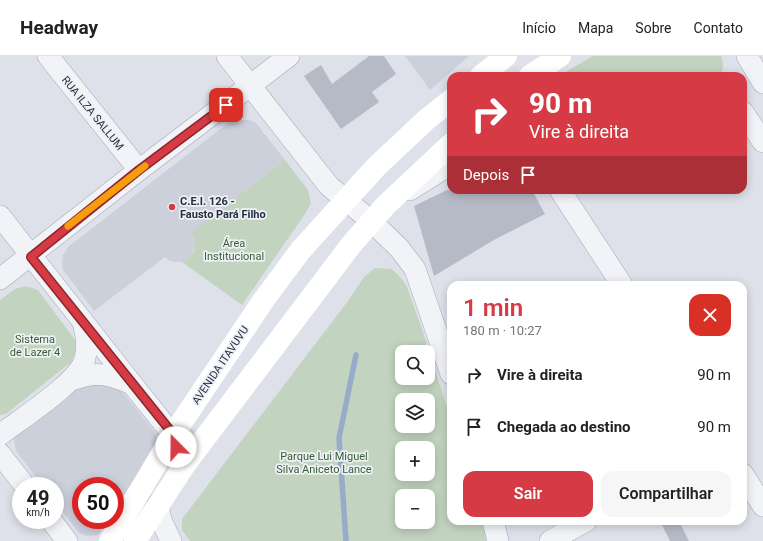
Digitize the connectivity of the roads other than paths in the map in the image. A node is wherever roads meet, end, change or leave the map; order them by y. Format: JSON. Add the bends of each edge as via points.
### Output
{"nodes":[{"id":1,"x":48,"y":56,"type":"edge"},
{"id":2,"x":227,"y":56,"type":"edge"},
{"id":3,"x":289,"y":56,"type":"edge"},
{"id":4,"x":506,"y":56,"type":"edge"},
{"id":5,"x":560,"y":56,"type":"edge"},
{"id":6,"x":747,"y":56,"type":"edge"},
{"id":7,"x":486,"y":72,"type":"edge"},
{"id":8,"x":536,"y":72,"type":"edge"},
{"id":9,"x":757,"y":78,"type":"edge"},
{"id":10,"x":250,"y":86,"type":"junction"},
{"id":11,"x":447,"y":104,"type":"edge"},
{"id":12,"x":747,"y":120,"type":"edge"},
{"id":13,"x":763,"y":142,"type":"edge"},
{"id":14,"x":447,"y":148,"type":"edge"},
{"id":15,"x":447,"y":167,"type":"edge"},
{"id":16,"x":139,"y":170,"type":"junction"},
{"id":17,"x":563,"y":194,"type":"edge"},
{"id":18,"x":346,"y":199,"type":"junction"},
{"id":19,"x":386,"y":205,"type":"junction"},
{"id":20,"x":0,"y":216,"type":"edge"},
{"id":21,"x":371,"y":221,"type":"junction"},
{"id":22,"x":31,"y":257,"type":"junction"},
{"id":23,"x":0,"y":279,"type":"edge"},
{"id":24,"x":619,"y":281,"type":"edge"},
{"id":25,"x":83,"y":321,"type":"junction"},
{"id":26,"x":447,"y":362,"type":"edge"},
{"id":27,"x":69,"y":381,"type":"junction"},
{"id":28,"x":132,"y":384,"type":"junction"},
{"id":29,"x":173,"y":434,"type":"junction"},
{"id":30,"x":0,"y":435,"type":"edge"},
{"id":31,"x":0,"y":454,"type":"edge"},
{"id":32,"x":18,"y":477,"type":"edge"},
{"id":33,"x":747,"y":480,"type":"edge"},
{"id":34,"x":158,"y":504,"type":"junction"},
{"id":35,"x":763,"y":506,"type":"edge"},
{"id":36,"x":494,"y":525,"type":"edge"},
{"id":37,"x":579,"y":525,"type":"edge"},
{"id":38,"x":58,"y":529,"type":"edge"},
{"id":39,"x":67,"y":541,"type":"edge"},
{"id":40,"x":110,"y":541,"type":"edge"},
{"id":41,"x":135,"y":541,"type":"edge"},
{"id":42,"x":171,"y":541,"type":"edge"},
{"id":43,"x":498,"y":541,"type":"edge"},
{"id":44,"x":550,"y":541,"type":"edge"}],
"edges":[{"from":1,"to":16,"type":"street","name":"RUA ILZA SALLUM"},
{"from":2,"to":10,"type":"street"},
{"from":3,"to":10,"type":"street"},
{"from":4,"to":7,"type":"main road"},
{"from":5,"to":8,"type":"main road"},
{"from":6,"to":9,"type":"street"},
{"from":10,"to":16,"type":"street"},
{"from":10,"to":18,"type":"street","via":[[329,186]]},
{"from":11,"to":18,"type":"main road","name":"AVENIDA ITAVUVU","via":[[387,156]]},
{"from":12,"to":13,"type":"street"},
{"from":14,"to":19,"type":"main road"},
{"from":15,"to":19,"type":"street"},
{"from":16,"to":22,"type":"street"},
{"from":17,"to":24,"type":"street"},
{"from":18,"to":21,"type":"street"},
{"from":18,"to":29,"type":"main road","name":"AVENIDA ITAVUVU","via":[[300,251],[263,301]]},
{"from":19,"to":21,"type":"main road"},
{"from":20,"to":22,"type":"street"},
{"from":21,"to":26,"type":"street","via":[[399,248],[415,269]]},
{"from":21,"to":34,"type":"main road","via":[[186,463]]},
{"from":22,"to":23,"type":"street"},
{"from":22,"to":25,"type":"street"},
{"from":25,"to":27,"type":"street","via":[[86,358],[82,367]]},
{"from":25,"to":28,"type":"street"},
{"from":27,"to":28,"type":"street","via":[[94,374],[107,375]]},
{"from":27,"to":30,"type":"street"},
{"from":28,"to":29,"type":"street"},
{"from":29,"to":34,"type":"main road","via":[[177,457]]},
{"from":29,"to":40,"type":"main road","name":"AVENIDA ITAVUVU"},
{"from":31,"to":32,"type":"street"},
{"from":33,"to":35,"type":"street"},
{"from":34,"to":41,"type":"main road"},
{"from":34,"to":42,"type":"street","via":[[161,520]]},
{"from":36,"to":43,"type":"street"},
{"from":37,"to":44,"type":"street"},
{"from":38,"to":39,"type":"street"}]}
